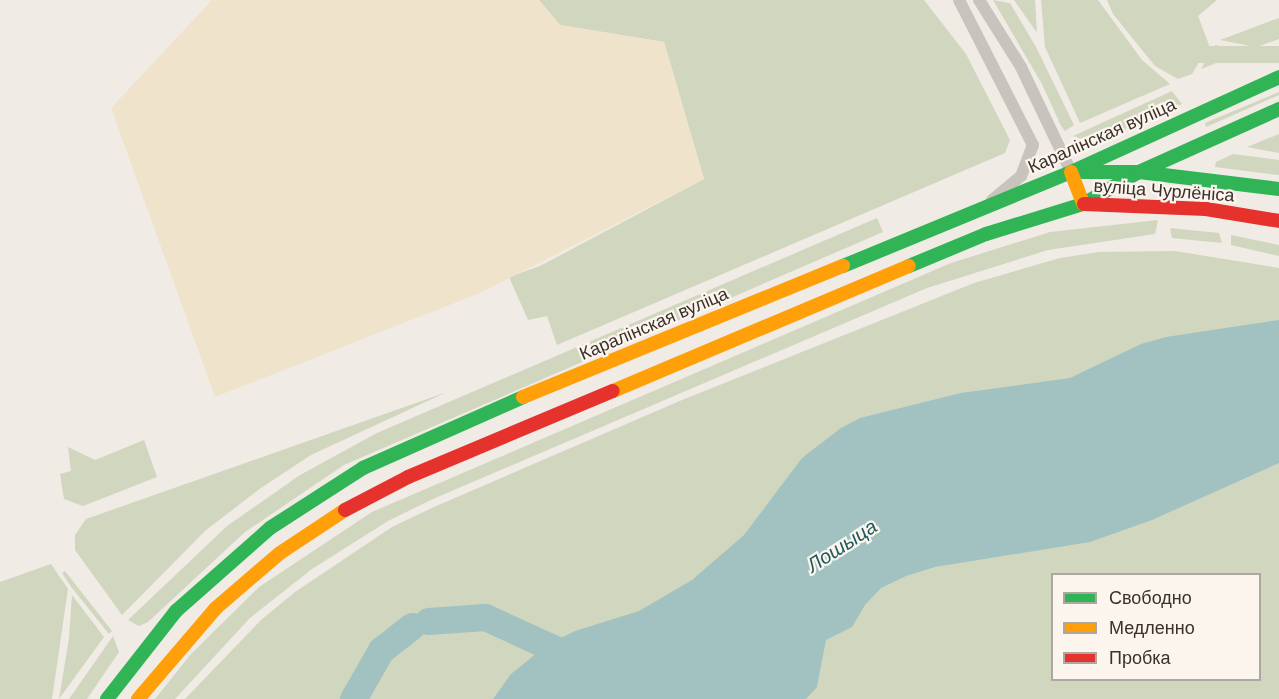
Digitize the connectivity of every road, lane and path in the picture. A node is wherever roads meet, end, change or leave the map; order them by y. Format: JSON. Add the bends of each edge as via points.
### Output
{"nodes":[{"id":1,"x":959,"y":0,"type":"edge"},
{"id":2,"x":979,"y":0,"type":"edge"},
{"id":3,"x":1279,"y":78,"type":"edge"},
{"id":4,"x":1279,"y":109,"type":"edge"},
{"id":5,"x":1183,"y":151,"type":"junction"},
{"id":6,"x":1071,"y":172,"type":"junction"},
{"id":7,"x":1139,"y":172,"type":"junction"},
{"id":8,"x":1187,"y":178,"type":"junction"},
{"id":9,"x":1279,"y":189,"type":"edge"},
{"id":10,"x":986,"y":204,"type":"junction"},
{"id":11,"x":1083,"y":204,"type":"junction"},
{"id":12,"x":1279,"y":221,"type":"edge"},
{"id":13,"x":597,"y":367,"type":"junction"},
{"id":14,"x":608,"y":393,"type":"junction"},
{"id":15,"x":107,"y":699,"type":"edge"},
{"id":16,"x":138,"y":699,"type":"edge"}],
"edges":[{"from":1,"to":10,"type":"street","via":[[1033,145],[1021,176]]},
{"from":2,"to":6,"type":"street","via":[[1021,68]]},
{"from":3,"to":6,"type":"main road","name":"Каралінская вуліца"},
{"from":4,"to":5,"type":"main road"},
{"from":5,"to":7,"type":"main road"},
{"from":5,"to":8,"type":"main road","via":[[1176,161],[1177,168]]},
{"from":6,"to":7,"type":"main road","name":"вуліца Чурлёніса"},
{"from":6,"to":10,"type":"main road","name":"Каралінская вуліца"},
{"from":6,"to":11,"type":"main road"},
{"from":7,"to":8,"type":"main road","name":"вуліца Чурлёніса"},
{"from":7,"to":11,"type":"main road"},
{"from":8,"to":9,"type":"main road","name":"вуліца Чурлёніса"},
{"from":10,"to":13,"type":"main road","name":"Каралінская вуліца"},
{"from":11,"to":12,"type":"main road","name":"вуліца Чурлёніса","via":[[1206,209]]},
{"from":11,"to":14,"type":"main road","via":[[987,234]]},
{"from":13,"to":14,"type":"main road","via":[[595,384]]},
{"from":13,"to":15,"type":"main road","name":"Каралінская вуліца","via":[[432,435],[321,494],[216,572],[176,611]]},
{"from":14,"to":16,"type":"main road","via":[[408,477],[340,513],[280,553],[216,608]]}]}
